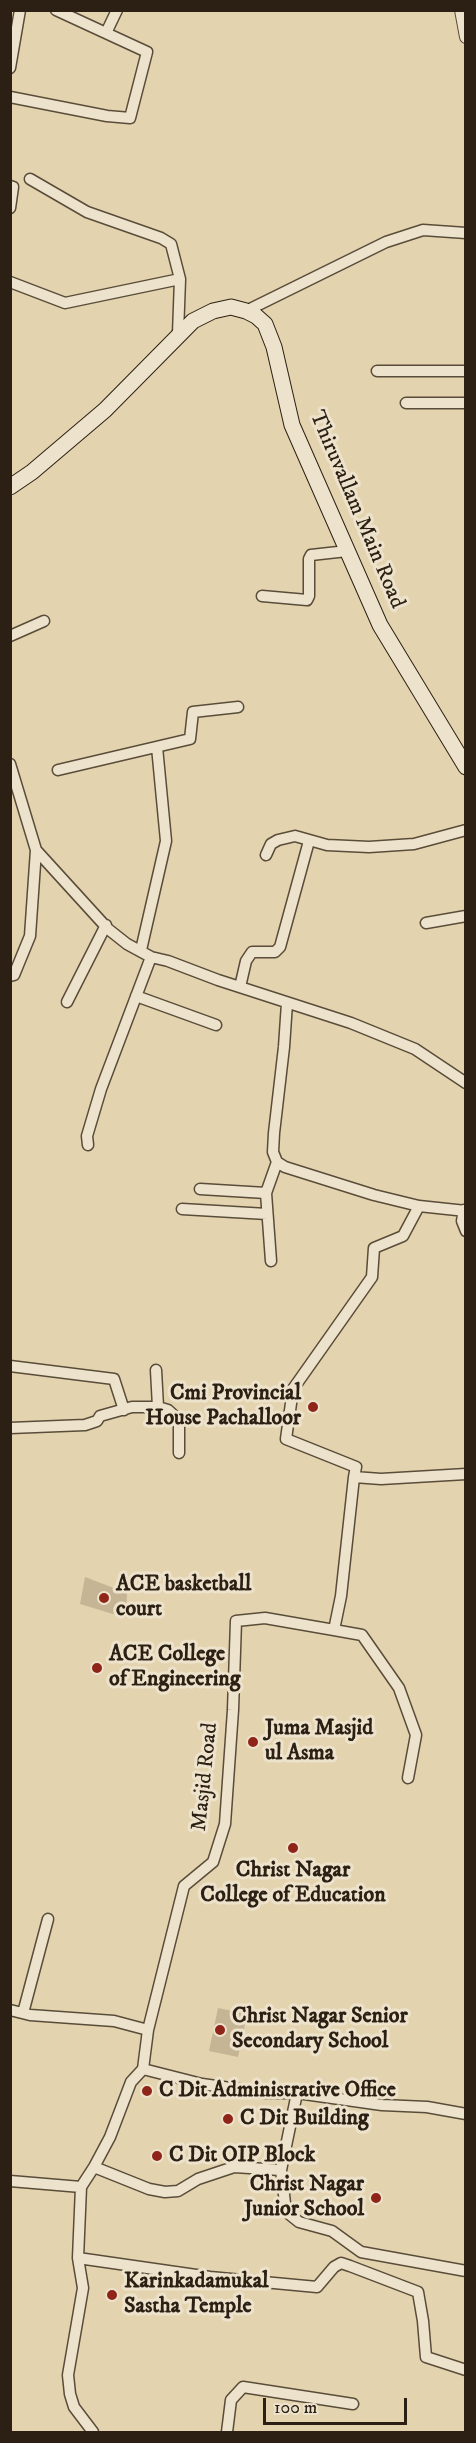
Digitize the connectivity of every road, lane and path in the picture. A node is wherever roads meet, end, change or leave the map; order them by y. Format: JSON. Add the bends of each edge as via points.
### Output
{"nodes":[{"id":1,"x":20,"y":10,"type":"edge"},
{"id":2,"x":56,"y":10,"type":"edge"},
{"id":3,"x":117,"y":10,"type":"edge"},
{"id":4,"x":460,"y":10,"type":"edge"},
{"id":5,"x":106,"y":33,"type":"junction"},
{"id":6,"x":465,"y":37,"type":"edge"},
{"id":7,"x":10,"y":68,"type":"edge"},
{"id":8,"x":10,"y":97,"type":"edge"},
{"id":9,"x":30,"y":179,"type":"dead end"},
{"id":10,"x":10,"y":186,"type":"edge"},
{"id":11,"x":10,"y":208,"type":"edge"},
{"id":12,"x":465,"y":233,"type":"edge"},
{"id":13,"x":180,"y":279,"type":"junction"},
{"id":14,"x":10,"y":282,"type":"edge"},
{"id":15,"x":246,"y":311,"type":"junction"},
{"id":16,"x":178,"y":334,"type":"junction"},
{"id":17,"x":377,"y":371,"type":"dead end"},
{"id":18,"x":465,"y":371,"type":"edge"},
{"id":19,"x":406,"y":403,"type":"dead end"},
{"id":20,"x":465,"y":403,"type":"edge"},
{"id":21,"x":10,"y":486,"type":"edge"},
{"id":22,"x":347,"y":551,"type":"junction"},
{"id":23,"x":262,"y":596,"type":"dead end"},
{"id":24,"x":44,"y":621,"type":"dead end"},
{"id":25,"x":10,"y":636,"type":"edge"},
{"id":26,"x":238,"y":707,"type":"dead end"},
{"id":27,"x":157,"y":747,"type":"junction"},
{"id":28,"x":11,"y":766,"type":"edge"},
{"id":29,"x":465,"y":767,"type":"edge"},
{"id":30,"x":58,"y":770,"type":"dead end"},
{"id":31,"x":465,"y":830,"type":"edge"},
{"id":32,"x":309,"y":841,"type":"junction"},
{"id":33,"x":36,"y":850,"type":"junction"},
{"id":34,"x":266,"y":855,"type":"dead end"},
{"id":35,"x":465,"y":916,"type":"edge"},
{"id":36,"x":426,"y":923,"type":"dead end"},
{"id":37,"x":106,"y":925,"type":"junction"},
{"id":38,"x":146,"y":954,"type":"junction"},
{"id":39,"x":10,"y":976,"type":"edge"},
{"id":40,"x":240,"y":987,"type":"junction"},
{"id":41,"x":136,"y":996,"type":"junction"},
{"id":42,"x":67,"y":1002,"type":"dead end"},
{"id":43,"x":287,"y":1003,"type":"junction"},
{"id":44,"x":216,"y":1025,"type":"dead end"},
{"id":45,"x":465,"y":1083,"type":"edge"},
{"id":46,"x":88,"y":1144,"type":"dead end"},
{"id":47,"x":277,"y":1162,"type":"junction"},
{"id":48,"x":200,"y":1189,"type":"dead end"},
{"id":49,"x":266,"y":1193,"type":"junction"},
{"id":50,"x":419,"y":1206,"type":"junction"},
{"id":51,"x":182,"y":1209,"type":"dead end"},
{"id":52,"x":465,"y":1210,"type":"edge"},
{"id":53,"x":267,"y":1214,"type":"junction"},
{"id":54,"x":465,"y":1231,"type":"edge"},
{"id":55,"x":271,"y":1261,"type":"dead end"},
{"id":56,"x":10,"y":1366,"type":"edge"},
{"id":57,"x":156,"y":1370,"type":"dead end"},
{"id":58,"x":158,"y":1407,"type":"junction"},
{"id":59,"x":124,"y":1410,"type":"junction"},
{"id":60,"x":10,"y":1428,"type":"edge"},
{"id":61,"x":179,"y":1453,"type":"dead end"},
{"id":62,"x":465,"y":1474,"type":"edge"},
{"id":63,"x":354,"y":1477,"type":"junction"},
{"id":64,"x":334,"y":1630,"type":"junction"},
{"id":65,"x":408,"y":1778,"type":"dead end"},
{"id":66,"x":48,"y":1919,"type":"dead end"},
{"id":67,"x":10,"y":2010,"type":"edge"},
{"id":68,"x":23,"y":2013,"type":"junction"},
{"id":69,"x":148,"y":2030,"type":"junction"},
{"id":70,"x":143,"y":2069,"type":"junction"},
{"id":71,"x":297,"y":2093,"type":"junction"},
{"id":72,"x":465,"y":2114,"type":"edge"},
{"id":73,"x":94,"y":2167,"type":"junction"},
{"id":74,"x":281,"y":2170,"type":"junction"},
{"id":75,"x":10,"y":2181,"type":"edge"},
{"id":76,"x":81,"y":2187,"type":"junction"},
{"id":77,"x":78,"y":2258,"type":"junction"},
{"id":78,"x":465,"y":2271,"type":"edge"},
{"id":79,"x":465,"y":2370,"type":"edge"},
{"id":80,"x":353,"y":2404,"type":"dead end"},
{"id":81,"x":93,"y":2433,"type":"edge"},
{"id":82,"x":227,"y":2433,"type":"edge"}],
"edges":[{"from":1,"to":7,"type":"street"},
{"from":2,"to":5,"type":"street"},
{"from":3,"to":5,"type":"street"},
{"from":4,"to":6,"type":"street"},
{"from":5,"to":8,"type":"street","via":[[147,52],[130,118]]},
{"from":9,"to":13,"type":"street","via":[[87,212],[168,242],[174,248]]},
{"from":10,"to":11,"type":"street"},
{"from":12,"to":15,"type":"street","via":[[423,230],[386,242]]},
{"from":13,"to":14,"type":"street","via":[[65,303]]},
{"from":13,"to":16,"type":"street"},
{"from":15,"to":16,"type":"main road","via":[[231,307],[213,311]]},
{"from":15,"to":22,"type":"main road","name":"Thiruvallam Main Road","via":[[265,324],[292,425]]},
{"from":16,"to":21,"type":"main road","via":[[105,410]]},
{"from":17,"to":18,"type":"street"},
{"from":19,"to":20,"type":"street"},
{"from":22,"to":23,"type":"street","via":[[311,555],[307,600]]},
{"from":22,"to":29,"type":"main road","name":"Thiruvallam Main Road","via":[[380,625]]},
{"from":24,"to":25,"type":"street"},
{"from":26,"to":27,"type":"street","via":[[193,712],[190,739]]},
{"from":27,"to":30,"type":"street"},
{"from":27,"to":38,"type":"street","via":[[166,841]]},
{"from":28,"to":33,"type":"street"},
{"from":31,"to":32,"type":"street","via":[[414,844],[348,846]]},
{"from":32,"to":34,"type":"street","via":[[296,836],[278,840]]},
{"from":32,"to":40,"type":"street","via":[[280,946],[275,952],[252,952]]},
{"from":33,"to":37,"type":"street"},
{"from":33,"to":39,"type":"street","via":[[30,936],[14,975]]},
{"from":35,"to":36,"type":"street"},
{"from":37,"to":38,"type":"street"},
{"from":37,"to":42,"type":"street"},
{"from":38,"to":40,"type":"street"},
{"from":38,"to":41,"type":"street"},
{"from":40,"to":43,"type":"street"},
{"from":41,"to":44,"type":"street"},
{"from":41,"to":46,"type":"street","via":[[101,1089]]},
{"from":43,"to":45,"type":"street","via":[[415,1049]]},
{"from":43,"to":47,"type":"street","via":[[274,1133]]},
{"from":47,"to":49,"type":"street"},
{"from":47,"to":50,"type":"street"},
{"from":48,"to":49,"type":"street"},
{"from":49,"to":53,"type":"street"},
{"from":50,"to":52,"type":"street"},
{"from":50,"to":63,"type":"street","via":[[404,1236],[374,1248],[372,1277],[293,1389],[286,1439],[356,1467]]},
{"from":51,"to":53,"type":"street"},
{"from":52,"to":54,"type":"street"},
{"from":53,"to":55,"type":"street"},
{"from":56,"to":59,"type":"street","via":[[114,1379]]},
{"from":57,"to":58,"type":"street"},
{"from":58,"to":59,"type":"street"},
{"from":58,"to":61,"type":"street","via":[[179,1420]]},
{"from":59,"to":60,"type":"street","via":[[100,1416],[98,1421],[85,1425]]},
{"from":62,"to":63,"type":"street"},
{"from":63,"to":64,"type":"street"},
{"from":64,"to":65,"type":"street","via":[[362,1635],[399,1688],[416,1735]]},
{"from":64,"to":69,"type":"street","name":"Masjid Road","via":[[265,1618],[236,1621],[225,1824],[213,1862],[184,1886]]},
{"from":66,"to":68,"type":"street"},
{"from":67,"to":68,"type":"street"},
{"from":68,"to":69,"type":"street","via":[[114,2021]]},
{"from":69,"to":70,"type":"street"},
{"from":70,"to":71,"type":"street","via":[[202,2084]]},
{"from":70,"to":73,"type":"street","via":[[131,2082]]},
{"from":71,"to":72,"type":"street"},
{"from":71,"to":74,"type":"street"},
{"from":73,"to":74,"type":"street","via":[[165,2192],[178,2191],[198,2179],[234,2167]]},
{"from":73,"to":76,"type":"street"},
{"from":74,"to":78,"type":"street","via":[[285,2203],[289,2214],[299,2222],[332,2231],[361,2252]]},
{"from":75,"to":76,"type":"street"},
{"from":76,"to":77,"type":"street"},
{"from":77,"to":79,"type":"street","via":[[317,2287],[341,2263],[418,2292],[426,2357]]},
{"from":77,"to":81,"type":"street","via":[[83,2288],[68,2375],[70,2394],[80,2417]]},
{"from":80,"to":82,"type":"street","via":[[243,2387],[231,2400]]}]}
